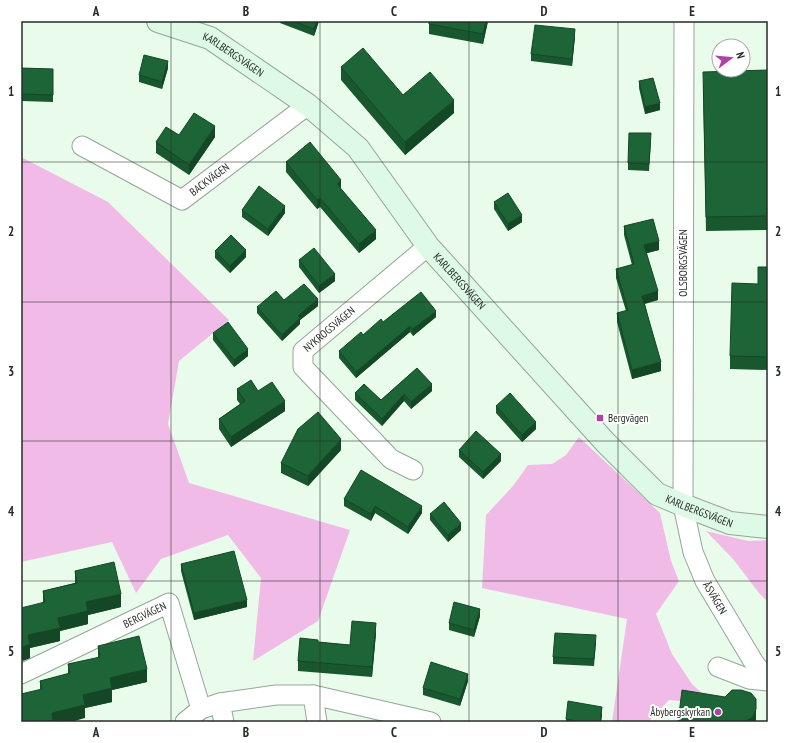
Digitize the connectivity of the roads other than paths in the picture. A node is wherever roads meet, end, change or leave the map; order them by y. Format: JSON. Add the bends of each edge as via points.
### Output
{"nodes":[{"id":1,"x":158,"y":21,"type":"edge"},
{"id":2,"x":684,"y":21,"type":"edge"},
{"id":3,"x":308,"y":105,"type":"junction"},
{"id":4,"x":82,"y":146,"type":"dead end"},
{"id":5,"x":428,"y":246,"type":"junction"},
{"id":6,"x":413,"y":470,"type":"dead end"},
{"id":7,"x":683,"y":505,"type":"junction"},
{"id":8,"x":768,"y":528,"type":"edge"},
{"id":9,"x":718,"y":666,"type":"dead end"},
{"id":10,"x":21,"y":674,"type":"edge"},
{"id":11,"x":768,"y":681,"type":"edge"},
{"id":12,"x":313,"y":695,"type":"junction"},
{"id":13,"x":220,"y":702,"type":"junction"},
{"id":14,"x":201,"y":709,"type":"junction"},
{"id":15,"x":185,"y":722,"type":"edge"},
{"id":16,"x":224,"y":722,"type":"edge"},
{"id":17,"x":317,"y":722,"type":"edge"},
{"id":18,"x":431,"y":722,"type":"edge"}],
"edges":[{"from":1,"to":3,"type":"street","name":"KARLBERGSVÄGEN","via":[[210,38]]},
{"from":2,"to":7,"type":"street","name":"OLSBORGSVÄGEN"},
{"from":3,"to":4,"type":"street","name":"BACKVÄGEN","via":[[182,200]]},
{"from":3,"to":5,"type":"street","name":"KARLBERGSVÄGEN","via":[[358,148]]},
{"from":5,"to":6,"type":"street","name":"NYKROGSVÄGEN","via":[[304,351],[303,367],[391,459]]},
{"from":5,"to":7,"type":"street","name":"KARLBERGSVÄGEN","via":[[605,442],[657,494]]},
{"from":7,"to":8,"type":"street","name":"KARLBERGSVÄGEN","via":[[730,523]]},
{"from":7,"to":11,"type":"street","name":"ÅSVÄGEN","via":[[693,552],[705,582]]},
{"from":9,"to":11,"type":"street","name":"ÅSVÄGEN","via":[[749,679]]},
{"from":10,"to":14,"type":"street","name":"BERGVÄGEN","via":[[169,603]]},
{"from":12,"to":13,"type":"street","via":[[276,695]]},
{"from":12,"to":17,"type":"street"},
{"from":12,"to":18,"type":"street"},
{"from":13,"to":14,"type":"street"},
{"from":13,"to":16,"type":"street"},
{"from":14,"to":15,"type":"street"}]}
